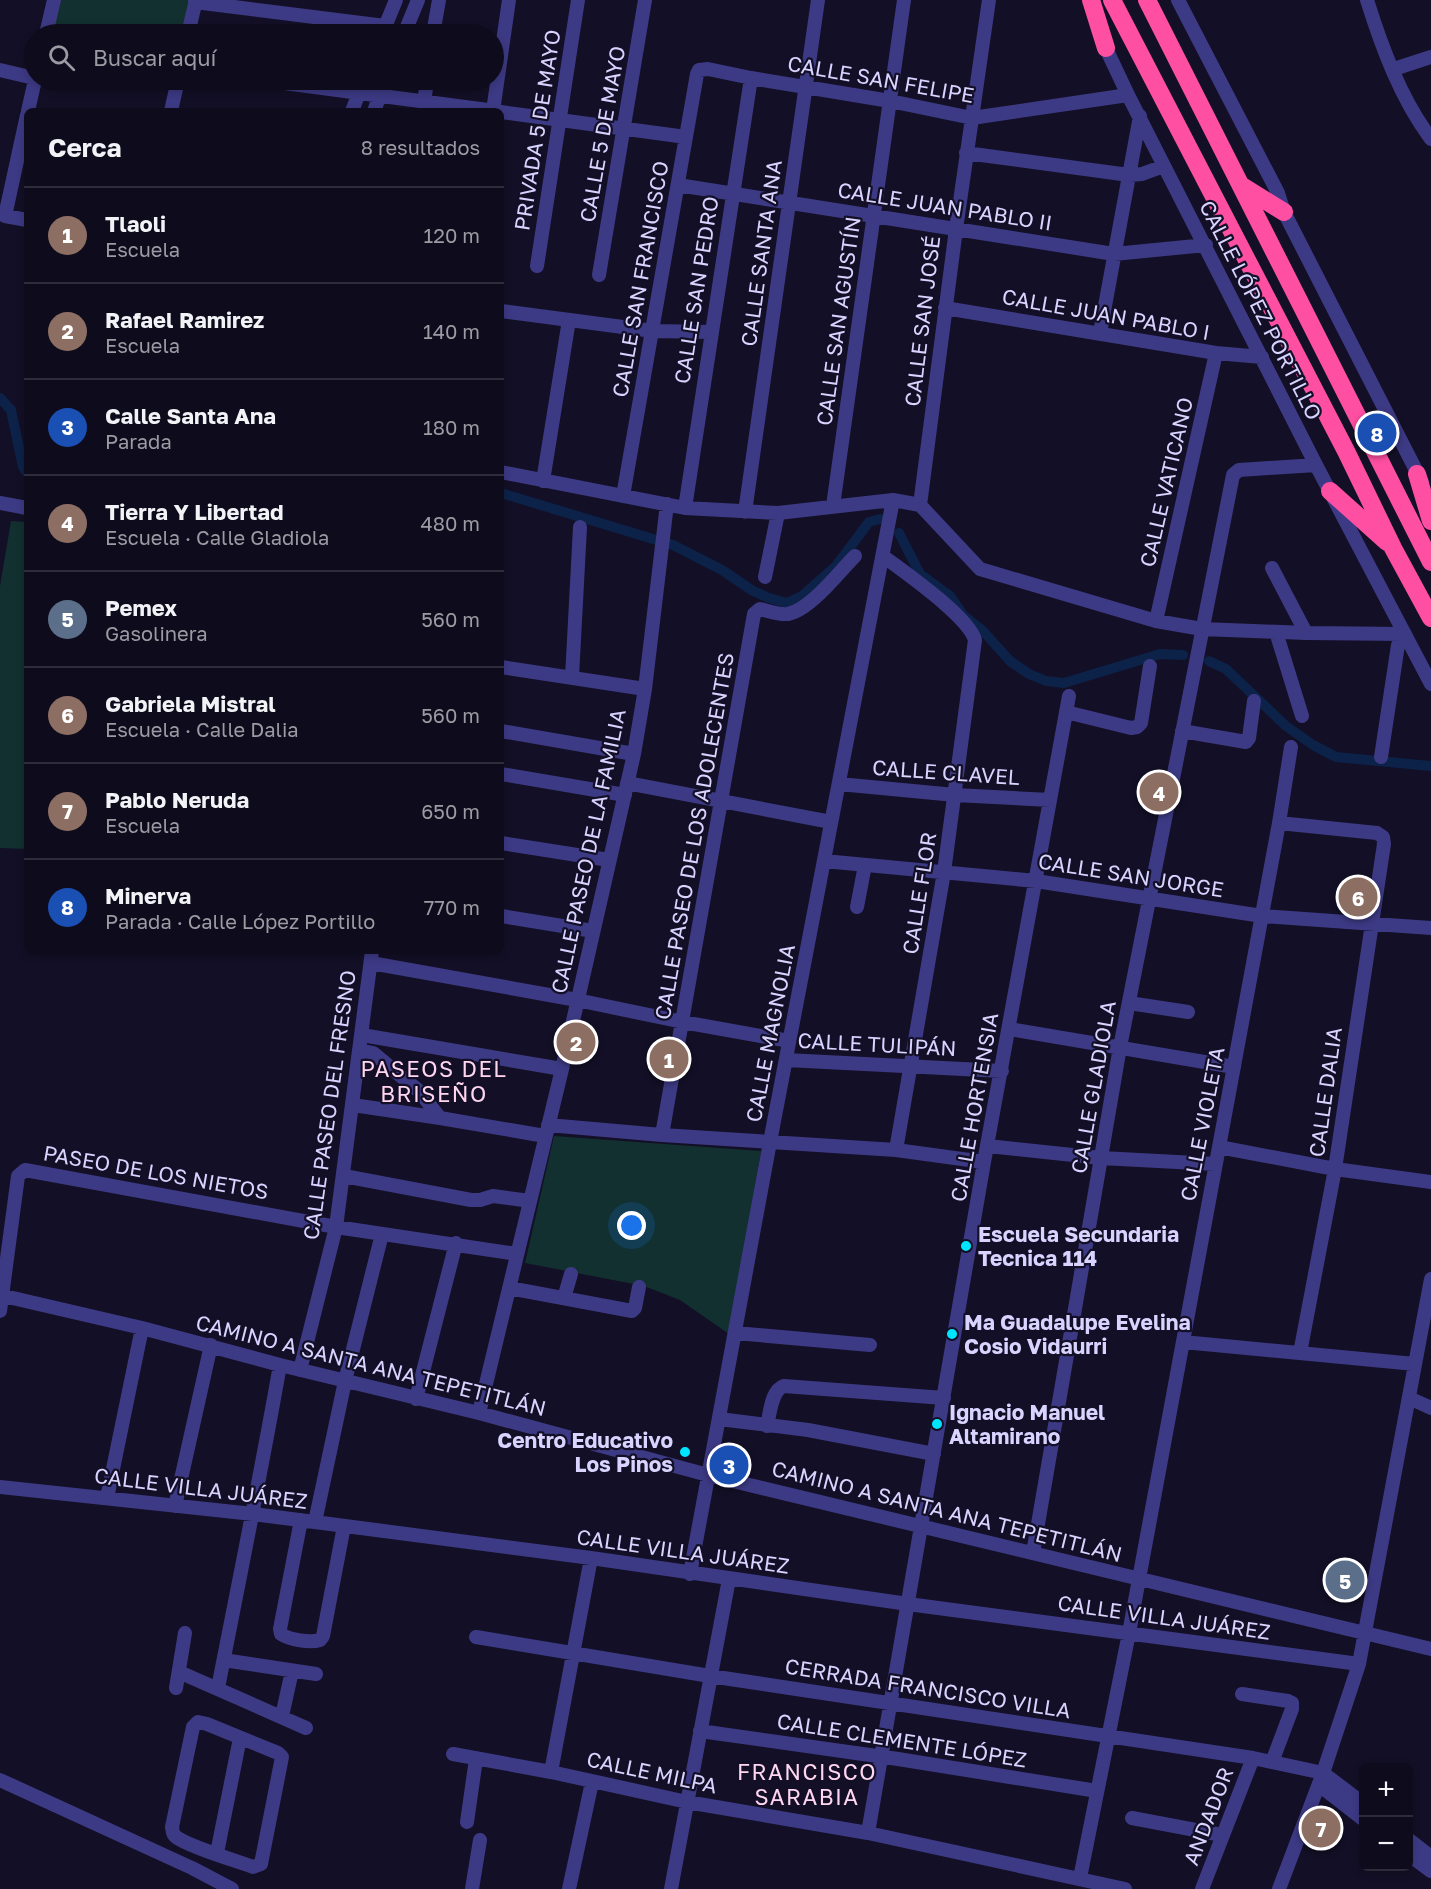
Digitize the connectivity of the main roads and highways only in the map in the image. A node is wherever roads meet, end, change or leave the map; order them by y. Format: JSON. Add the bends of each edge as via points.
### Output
{"nodes":[{"id":1,"x":1091,"y":0,"type":"edge"},
{"id":2,"x":1112,"y":0,"type":"edge"},
{"id":3,"x":1147,"y":0,"type":"edge"},
{"id":4,"x":1106,"y":48,"type":"road end"},
{"id":5,"x":1242,"y":186,"type":"junction"},
{"id":6,"x":1284,"y":212,"type":"road end"},
{"id":7,"x":1377,"y":455,"type":"junction"},
{"id":8,"x":1417,"y":474,"type":"road end"},
{"id":9,"x":1330,"y":491,"type":"road end"},
{"id":10,"x":1431,"y":521,"type":"edge"},
{"id":11,"x":1431,"y":542,"type":"edge"},
{"id":12,"x":1393,"y":548,"type":"junction"},
{"id":13,"x":1431,"y":562,"type":"edge"},
{"id":14,"x":1431,"y":618,"type":"edge"}],
"edges":[{"from":1,"to":4,"type":"highway"},
{"from":2,"to":12,"type":"highway"},
{"from":3,"to":5,"type":"highway"},
{"from":5,"to":6,"type":"highway"},
{"from":5,"to":7,"type":"highway"},
{"from":7,"to":11,"type":"highway","via":[[1393,472]]},
{"from":7,"to":13,"type":"highway"},
{"from":8,"to":10,"type":"highway"},
{"from":9,"to":12,"type":"highway"},
{"from":12,"to":14,"type":"highway"}]}
